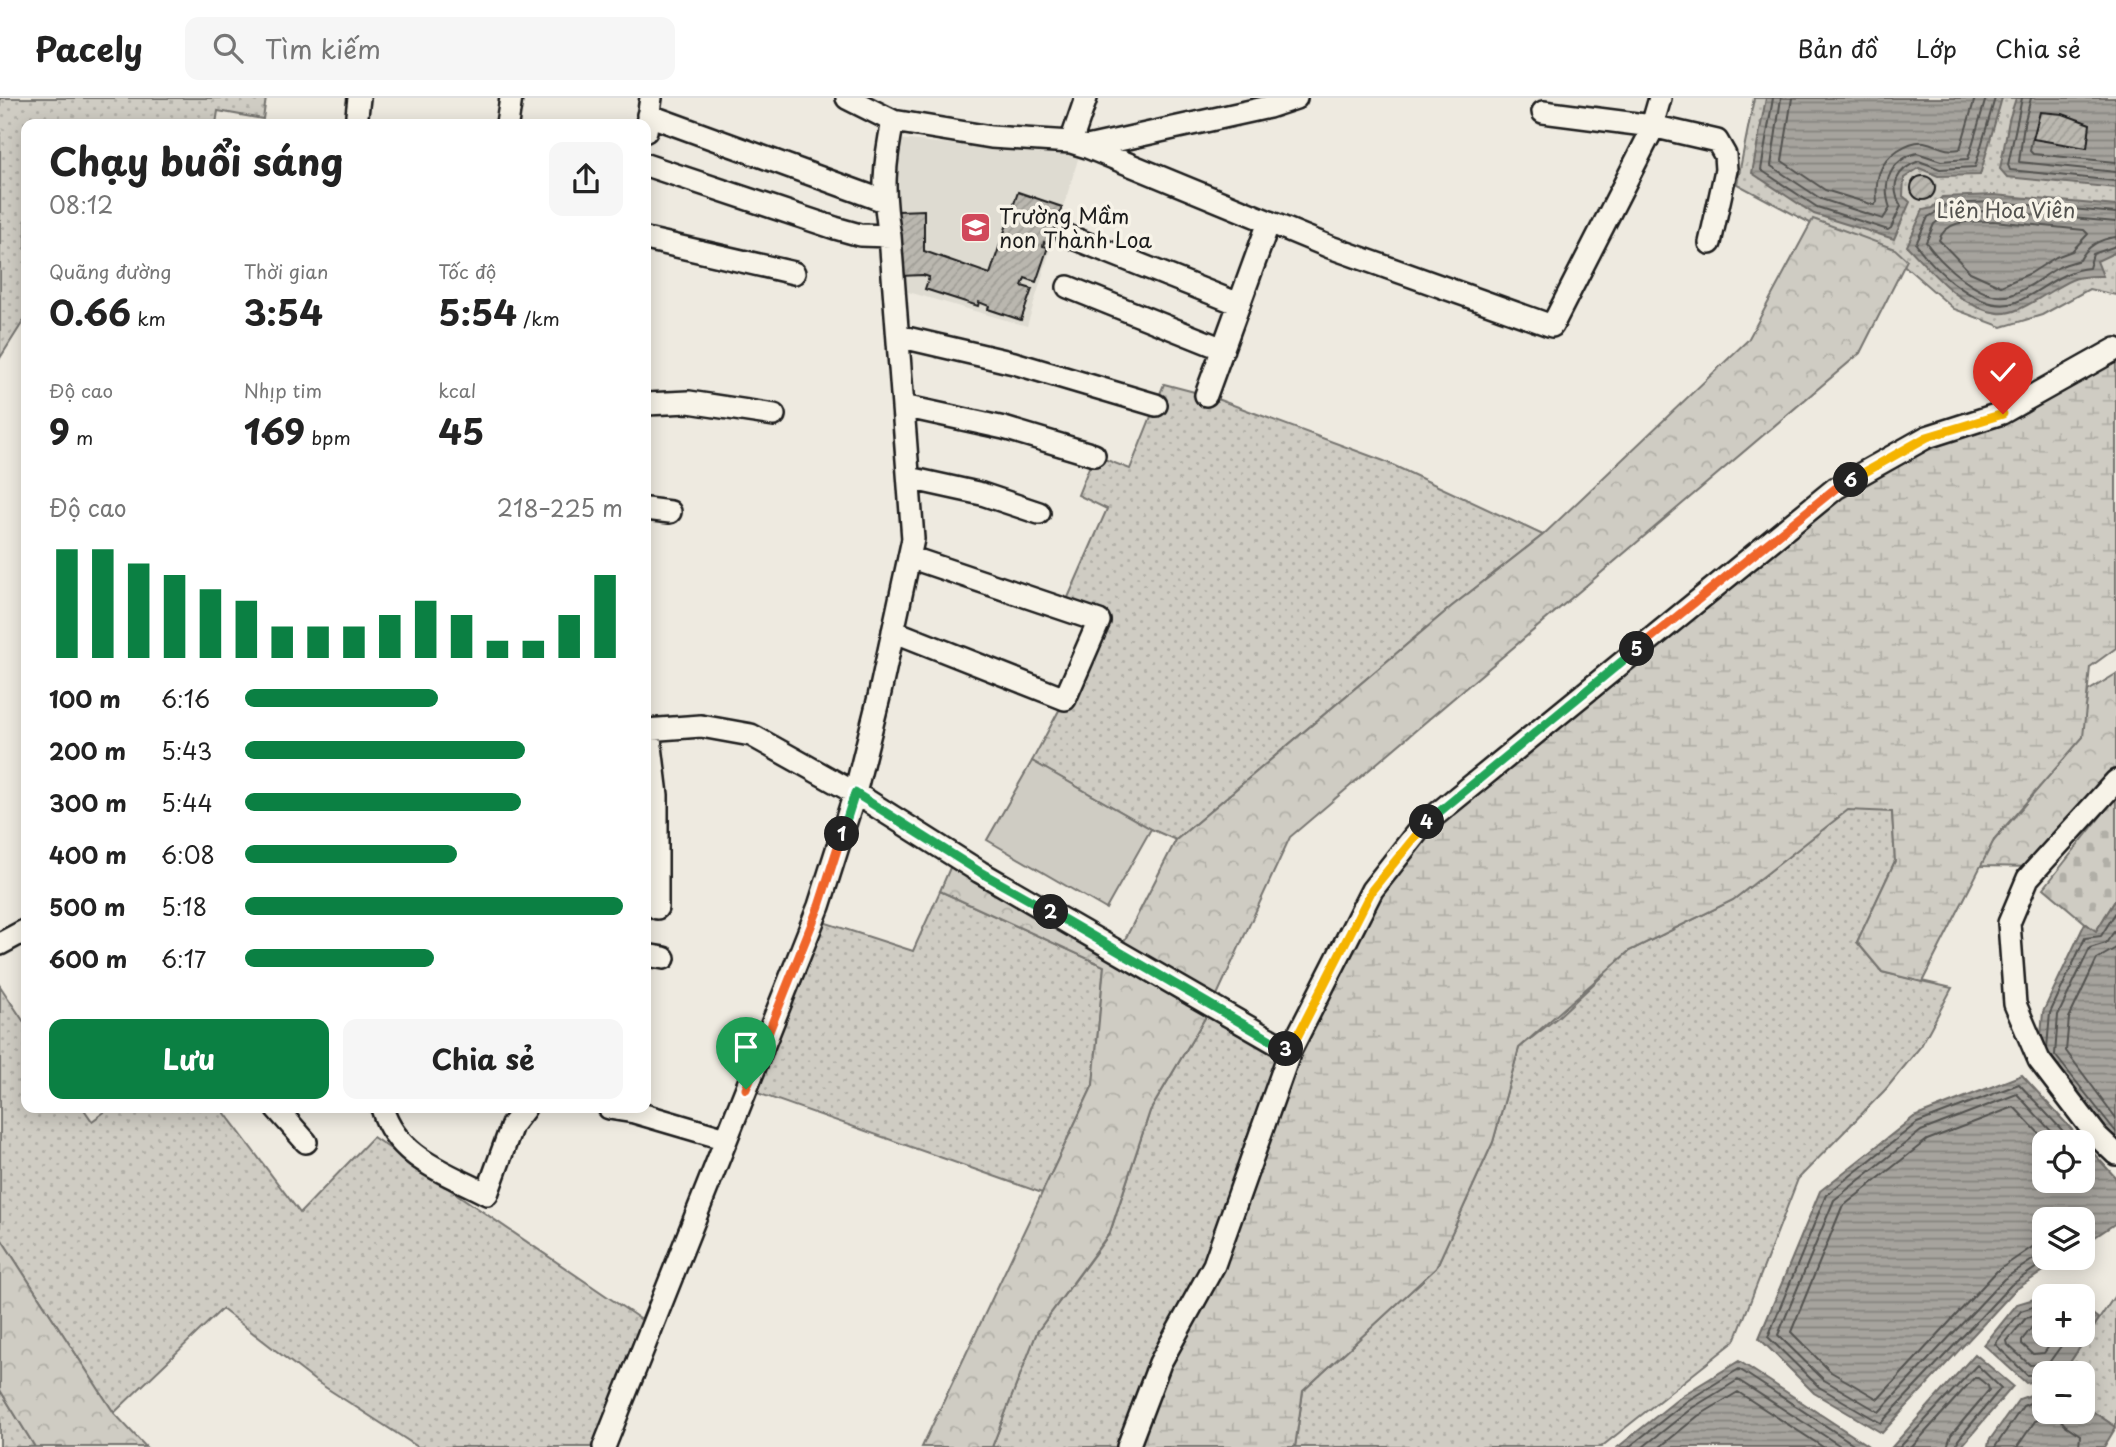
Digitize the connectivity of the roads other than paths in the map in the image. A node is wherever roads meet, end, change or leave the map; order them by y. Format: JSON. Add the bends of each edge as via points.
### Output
{"nodes":[{"id":1,"x":359,"y":98,"type":"edge"},
{"id":2,"x":511,"y":98,"type":"edge"},
{"id":3,"x":847,"y":98,"type":"edge"},
{"id":4,"x":1086,"y":98,"type":"edge"},
{"id":5,"x":1296,"y":98,"type":"edge"},
{"id":6,"x":1660,"y":98,"type":"edge"},
{"id":7,"x":1544,"y":112,"type":"dead end"},
{"id":8,"x":648,"y":115,"type":"edge"},
{"id":9,"x":357,"y":119,"type":"edge"},
{"id":10,"x":508,"y":119,"type":"edge"},
{"id":11,"x":893,"y":121,"type":"junction"},
{"id":12,"x":1652,"y":127,"type":"junction"},
{"id":13,"x":1079,"y":145,"type":"junction"},
{"id":14,"x":651,"y":167,"type":"edge"},
{"id":15,"x":884,"y":201,"type":"junction"},
{"id":16,"x":1269,"y":222,"type":"junction"},
{"id":17,"x":890,"y":236,"type":"junction"},
{"id":18,"x":1068,"y":236,"type":"dead end"},
{"id":19,"x":651,"y":240,"type":"edge"},
{"id":20,"x":1710,"y":243,"type":"dead end"},
{"id":21,"x":794,"y":273,"type":"dead end"},
{"id":22,"x":1068,"y":287,"type":"dead end"},
{"id":23,"x":1239,"y":304,"type":"junction"},
{"id":24,"x":898,"y":336,"type":"junction"},
{"id":25,"x":1223,"y":349,"type":"junction"},
{"id":26,"x":2116,"y":349,"type":"edge"},
{"id":27,"x":1206,"y":395,"type":"dead end"},
{"id":28,"x":651,"y":404,"type":"edge"},
{"id":29,"x":1156,"y":405,"type":"dead end"},
{"id":30,"x":903,"y":406,"type":"junction"},
{"id":31,"x":774,"y":415,"type":"dead end"},
{"id":32,"x":1094,"y":455,"type":"dead end"},
{"id":33,"x":909,"y":478,"type":"junction"},
{"id":34,"x":651,"y":510,"type":"edge"},
{"id":35,"x":670,"y":512,"type":"dead end"},
{"id":36,"x":1039,"y":513,"type":"dead end"},
{"id":37,"x":909,"y":557,"type":"junction"},
{"id":38,"x":893,"y":631,"type":"junction"},
{"id":39,"x":651,"y":730,"type":"edge"},
{"id":40,"x":651,"y":752,"type":"edge"},
{"id":41,"x":2116,"y":781,"type":"edge"},
{"id":42,"x":855,"y":793,"type":"junction"},
{"id":43,"x":657,"y":908,"type":"dead end"},
{"id":44,"x":21,"y":933,"type":"edge"},
{"id":45,"x":0,"y":944,"type":"edge"},
{"id":46,"x":1290,"y":1051,"type":"junction"},
{"id":47,"x":280,"y":1113,"type":"edge"},
{"id":48,"x":384,"y":1113,"type":"edge"},
{"id":49,"x":521,"y":1113,"type":"edge"},
{"id":50,"x":637,"y":1113,"type":"edge"},
{"id":51,"x":726,"y":1139,"type":"junction"},
{"id":52,"x":306,"y":1142,"type":"dead end"},
{"id":53,"x":2116,"y":1154,"type":"edge"},
{"id":54,"x":604,"y":1447,"type":"edge"},
{"id":55,"x":1128,"y":1447,"type":"edge"}],
"edges":[{"from":1,"to":9,"type":"street"},
{"from":2,"to":10,"type":"street"},
{"from":3,"to":11,"type":"street"},
{"from":4,"to":13,"type":"street"},
{"from":5,"to":13,"type":"street"},
{"from":6,"to":12,"type":"street"},
{"from":7,"to":12,"type":"street"},
{"from":8,"to":15,"type":"street"},
{"from":11,"to":13,"type":"street"},
{"from":11,"to":15,"type":"street","via":[[885,158]]},
{"from":12,"to":16,"type":"street","via":[[1552,326]]},
{"from":12,"to":20,"type":"street","via":[[1717,141],[1725,155],[1723,189]]},
{"from":13,"to":16,"type":"street"},
{"from":14,"to":17,"type":"street","via":[[860,235]]},
{"from":15,"to":17,"type":"street"},
{"from":16,"to":23,"type":"street"},
{"from":17,"to":24,"type":"street"},
{"from":18,"to":23,"type":"street"},
{"from":19,"to":21,"type":"street"},
{"from":22,"to":25,"type":"street"},
{"from":23,"to":25,"type":"street"},
{"from":24,"to":29,"type":"street","via":[[1014,363]]},
{"from":24,"to":30,"type":"street"},
{"from":25,"to":27,"type":"street"},
{"from":26,"to":46,"type":"street","via":[[2003,414],[1927,437],[1836,488],[1422,826],[1372,890]]},
{"from":28,"to":31,"type":"street","via":[[689,402]]},
{"from":30,"to":32,"type":"street","via":[[1004,428]]},
{"from":30,"to":33,"type":"street"},
{"from":33,"to":36,"type":"street","via":[[982,494]]},
{"from":33,"to":37,"type":"street","via":[[913,539]]},
{"from":34,"to":35,"type":"street"},
{"from":37,"to":38,"type":"street"},
{"from":37,"to":38,"type":"street","via":[[1099,621],[1065,699]]},
{"from":38,"to":42,"type":"street"},
{"from":39,"to":42,"type":"street","via":[[701,726],[751,735]]},
{"from":40,"to":43,"type":"street","via":[[657,795]]},
{"from":41,"to":53,"type":"street","via":[[2028,878],[2009,923],[2015,1004],[2039,1060]]},
{"from":42,"to":46,"type":"street","via":[[980,872]]},
{"from":42,"to":51,"type":"street","via":[[819,906]]},
{"from":44,"to":45,"type":"street"},
{"from":46,"to":55,"type":"street","via":[[1214,1265],[1160,1363]]},
{"from":47,"to":52,"type":"street"},
{"from":48,"to":49,"type":"street","via":[[396,1139],[414,1155],[487,1194],[512,1125]]},
{"from":50,"to":51,"type":"street"},
{"from":51,"to":54,"type":"street"}]}
